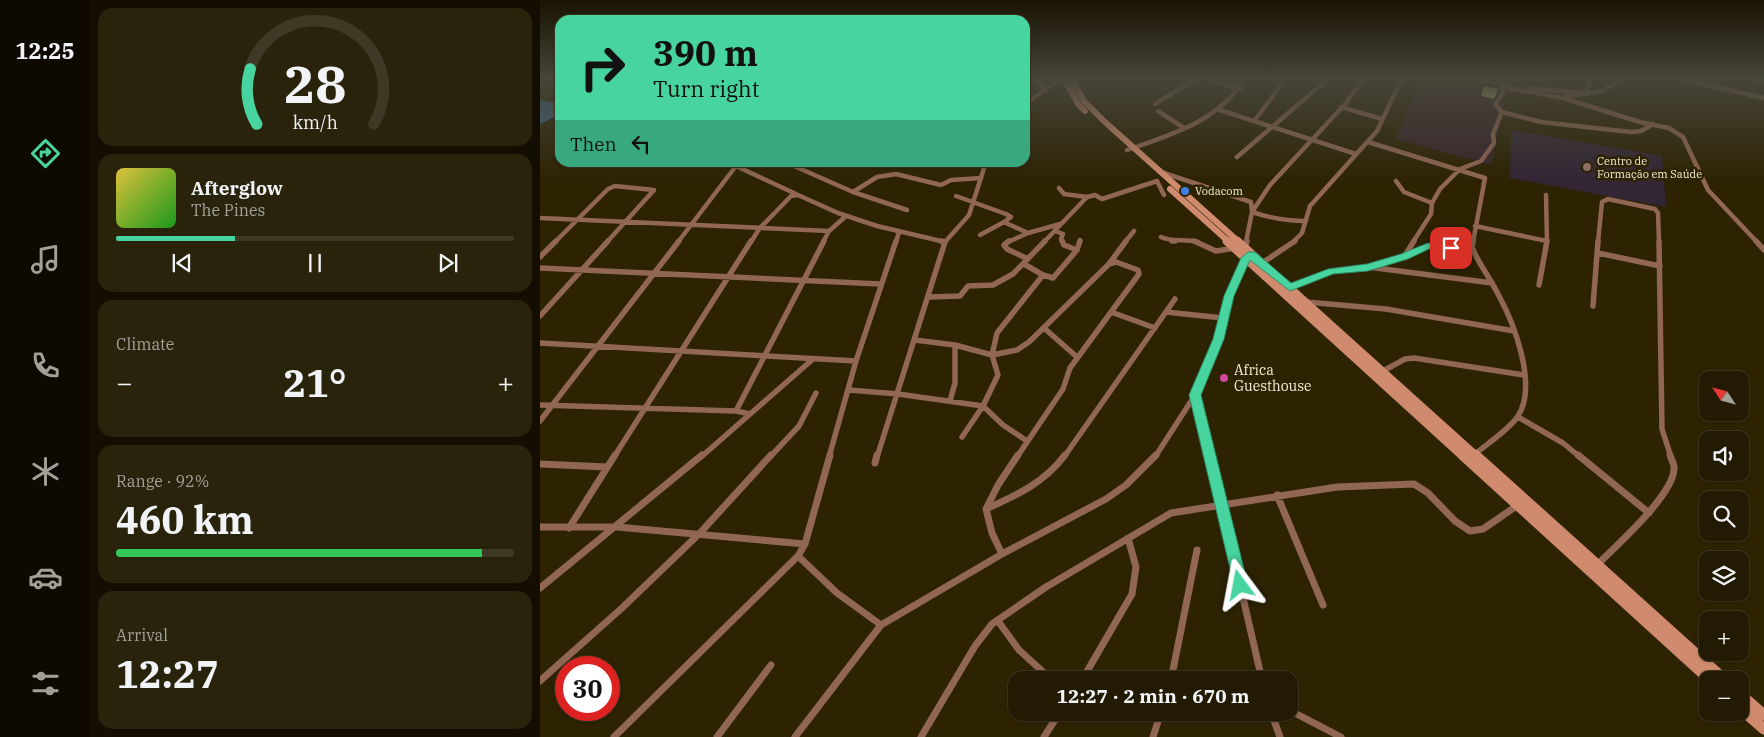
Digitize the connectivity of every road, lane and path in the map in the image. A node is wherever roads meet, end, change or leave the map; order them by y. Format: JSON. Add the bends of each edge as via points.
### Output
{"nodes":[{"id":1,"x":1088,"y":112,"type":"edge"},
{"id":2,"x":1094,"y":112,"type":"edge"},
{"id":3,"x":1160,"y":112,"type":"edge"},
{"id":4,"x":1215,"y":112,"type":"edge"},
{"id":5,"x":1228,"y":112,"type":"edge"},
{"id":6,"x":1261,"y":112,"type":"edge"},
{"id":7,"x":1290,"y":112,"type":"edge"},
{"id":8,"x":1336,"y":112,"type":"edge"},
{"id":9,"x":1359,"y":112,"type":"edge"},
{"id":10,"x":1385,"y":112,"type":"edge"},
{"id":11,"x":1502,"y":112,"type":"joint"},
{"id":12,"x":1613,"y":112,"type":"edge"},
{"id":13,"x":1382,"y":119,"type":"junction"},
{"id":14,"x":1255,"y":120,"type":"junction"},
{"id":15,"x":1653,"y":124,"type":"junction"},
{"id":16,"x":1274,"y":126,"type":"junction"},
{"id":17,"x":1184,"y":128,"type":"junction"},
{"id":18,"x":1311,"y":139,"type":"junction"},
{"id":19,"x":1368,"y":142,"type":"junction"},
{"id":20,"x":1131,"y":149,"type":"junction"},
{"id":21,"x":1356,"y":154,"type":"junction"},
{"id":22,"x":1237,"y":157,"type":"dead end"},
{"id":23,"x":736,"y":167,"type":"edge"},
{"id":24,"x":744,"y":167,"type":"edge"},
{"id":25,"x":796,"y":167,"type":"edge"},
{"id":26,"x":985,"y":167,"type":"edge"},
{"id":27,"x":1460,"y":169,"type":"junction"},
{"id":28,"x":1160,"y":171,"type":"junction"},
{"id":29,"x":982,"y":178,"type":"junction"},
{"id":30,"x":1396,"y":181,"type":"dead end"},
{"id":31,"x":1059,"y":188,"type":"dead end"},
{"id":32,"x":853,"y":192,"type":"junction"},
{"id":33,"x":798,"y":195,"type":"junction"},
{"id":34,"x":1164,"y":195,"type":"dead end"},
{"id":35,"x":1546,"y":195,"type":"dead end"},
{"id":36,"x":956,"y":196,"type":"dead end"},
{"id":37,"x":1087,"y":197,"type":"junction"},
{"id":38,"x":976,"y":199,"type":"junction"},
{"id":39,"x":1432,"y":203,"type":"junction"},
{"id":40,"x":907,"y":210,"type":"dead end"},
{"id":41,"x":1252,"y":212,"type":"junction"},
{"id":42,"x":846,"y":216,"type":"junction"},
{"id":43,"x":540,"y":218,"type":"edge"},
{"id":44,"x":577,"y":219,"type":"junction"},
{"id":45,"x":1306,"y":221,"type":"junction"},
{"id":46,"x":624,"y":222,"type":"junction"},
{"id":47,"x":1004,"y":222,"type":"junction"},
{"id":48,"x":1061,"y":224,"type":"junction"},
{"id":49,"x":692,"y":225,"type":"junction"},
{"id":50,"x":1475,"y":226,"type":"junction"},
{"id":51,"x":759,"y":229,"type":"junction"},
{"id":52,"x":1055,"y":230,"type":"junction"},
{"id":53,"x":829,"y":231,"type":"junction"},
{"id":54,"x":1134,"y":231,"type":"dead end"},
{"id":55,"x":899,"y":232,"type":"junction"},
{"id":56,"x":1028,"y":233,"type":"junction"},
{"id":57,"x":980,"y":235,"type":"dead end"},
{"id":58,"x":1161,"y":238,"type":"dead end"},
{"id":59,"x":1080,"y":240,"type":"dead end"},
{"id":60,"x":1547,"y":241,"type":"junction"},
{"id":61,"x":945,"y":242,"type":"junction"},
{"id":62,"x":1472,"y":242,"type":"junction"},
{"id":63,"x":1235,"y":248,"type":"junction"},
{"id":64,"x":1077,"y":250,"type":"junction"},
{"id":65,"x":1764,"y":250,"type":"edge"},
{"id":66,"x":1598,"y":253,"type":"junction"},
{"id":67,"x":1248,"y":254,"type":"junction"},
{"id":68,"x":540,"y":257,"type":"edge"},
{"id":69,"x":1404,"y":257,"type":"junction"},
{"id":70,"x":1028,"y":259,"type":"junction"},
{"id":71,"x":1024,"y":264,"type":"junction"},
{"id":72,"x":1109,"y":264,"type":"junction"},
{"id":73,"x":1259,"y":265,"type":"junction"},
{"id":74,"x":1660,"y":266,"type":"junction"},
{"id":75,"x":1368,"y":267,"type":"junction"},
{"id":76,"x":540,"y":268,"type":"edge"},
{"id":77,"x":582,"y":271,"type":"junction"},
{"id":78,"x":655,"y":273,"type":"junction"},
{"id":79,"x":1043,"y":275,"type":"junction"},
{"id":80,"x":728,"y":277,"type":"junction"},
{"id":81,"x":805,"y":280,"type":"junction"},
{"id":82,"x":1492,"y":283,"type":"junction"},
{"id":83,"x":880,"y":284,"type":"junction"},
{"id":84,"x":1539,"y":285,"type":"dead end"},
{"id":85,"x":1290,"y":288,"type":"junction"},
{"id":86,"x":929,"y":297,"type":"junction"},
{"id":87,"x":1175,"y":299,"type":"dead end"},
{"id":88,"x":1306,"y":302,"type":"junction"},
{"id":89,"x":1593,"y":306,"type":"dead end"},
{"id":90,"x":1111,"y":312,"type":"junction"},
{"id":91,"x":1166,"y":312,"type":"junction"},
{"id":92,"x":540,"y":316,"type":"edge"},
{"id":93,"x":1223,"y":318,"type":"junction"},
{"id":94,"x":1044,"y":328,"type":"junction"},
{"id":95,"x":1155,"y":328,"type":"junction"},
{"id":96,"x":1514,"y":331,"type":"junction"},
{"id":97,"x":915,"y":340,"type":"junction"},
{"id":98,"x":540,"y":343,"type":"edge"},
{"id":99,"x":600,"y":346,"type":"junction"},
{"id":100,"x":955,"y":346,"type":"junction"},
{"id":101,"x":680,"y":351,"type":"junction"},
{"id":102,"x":992,"y":355,"type":"junction"},
{"id":103,"x":764,"y":356,"type":"junction"},
{"id":104,"x":1077,"y":358,"type":"junction"},
{"id":105,"x":813,"y":359,"type":"junction"},
{"id":106,"x":856,"y":361,"type":"junction"},
{"id":107,"x":1372,"y":366,"type":"junction"},
{"id":108,"x":1383,"y":371,"type":"junction"},
{"id":109,"x":1524,"y":374,"type":"junction"},
{"id":110,"x":849,"y":390,"type":"junction"},
{"id":111,"x":816,"y":393,"type":"dead end"},
{"id":112,"x":898,"y":394,"type":"junction"},
{"id":113,"x":1195,"y":395,"type":"junction"},
{"id":114,"x":950,"y":401,"type":"junction"},
{"id":115,"x":540,"y":405,"type":"edge"},
{"id":116,"x":552,"y":405,"type":"junction"},
{"id":117,"x":983,"y":406,"type":"junction"},
{"id":118,"x":643,"y":409,"type":"junction"},
{"id":119,"x":736,"y":411,"type":"junction"},
{"id":120,"x":750,"y":414,"type":"junction"},
{"id":121,"x":1518,"y":417,"type":"junction"},
{"id":122,"x":540,"y":421,"type":"edge"},
{"id":123,"x":962,"y":437,"type":"dead end"},
{"id":124,"x":1027,"y":441,"type":"junction"},
{"id":125,"x":1475,"y":454,"type":"junction"},
{"id":126,"x":875,"y":463,"type":"dead end"},
{"id":127,"x":540,"y":464,"type":"edge"},
{"id":128,"x":607,"y":467,"type":"junction"},
{"id":129,"x":1277,"y":496,"type":"junction"},
{"id":130,"x":1525,"y":498,"type":"junction"},
{"id":131,"x":1222,"y":503,"type":"junction"},
{"id":132,"x":1518,"y":505,"type":"junction"},
{"id":133,"x":986,"y":510,"type":"junction"},
{"id":134,"x":1649,"y":512,"type":"junction"},
{"id":135,"x":617,"y":526,"type":"junction"},
{"id":136,"x":540,"y":527,"type":"edge"},
{"id":137,"x":569,"y":528,"type":"junction"},
{"id":138,"x":700,"y":533,"type":"junction"},
{"id":139,"x":1128,"y":538,"type":"junction"},
{"id":140,"x":805,"y":544,"type":"junction"},
{"id":141,"x":1197,"y":550,"type":"dead end"},
{"id":142,"x":1002,"y":554,"type":"junction"},
{"id":143,"x":798,"y":556,"type":"junction"},
{"id":144,"x":1598,"y":564,"type":"junction"},
{"id":145,"x":540,"y":588,"type":"edge"},
{"id":146,"x":1323,"y":605,"type":"dead end"},
{"id":147,"x":998,"y":621,"type":"junction"},
{"id":148,"x":881,"y":625,"type":"junction"},
{"id":149,"x":771,"y":665,"type":"dead end"},
{"id":150,"x":1042,"y":671,"type":"edge"},
{"id":151,"x":1087,"y":671,"type":"edge"},
{"id":152,"x":1173,"y":671,"type":"edge"},
{"id":153,"x":1260,"y":671,"type":"edge"},
{"id":154,"x":1700,"y":671,"type":"edge"},
{"id":155,"x":1715,"y":671,"type":"edge"},
{"id":156,"x":540,"y":681,"type":"edge"},
{"id":157,"x":1749,"y":705,"type":"edge"},
{"id":158,"x":1749,"y":713,"type":"edge"},
{"id":159,"x":1298,"y":715,"type":"edge"},
{"id":160,"x":1054,"y":721,"type":"edge"},
{"id":161,"x":1158,"y":721,"type":"edge"},
{"id":162,"x":1274,"y":721,"type":"edge"},
{"id":163,"x":1762,"y":721,"type":"edge"},
{"id":164,"x":614,"y":737,"type":"edge"},
{"id":165,"x":717,"y":737,"type":"edge"},
{"id":166,"x":795,"y":737,"type":"edge"},
{"id":167,"x":921,"y":737,"type":"edge"},
{"id":168,"x":1044,"y":737,"type":"edge"},
{"id":169,"x":1153,"y":737,"type":"edge"},
{"id":170,"x":1280,"y":737,"type":"edge"},
{"id":171,"x":1341,"y":737,"type":"edge"}],
"edges":[{"from":1,"to":20,"type":"street"},
{"from":2,"to":20,"type":"street"},
{"from":3,"to":17,"type":"street"},
{"from":4,"to":17,"type":"street"},
{"from":5,"to":14,"type":"street"},
{"from":6,"to":14,"type":"street"},
{"from":7,"to":16,"type":"street"},
{"from":8,"to":18,"type":"street"},
{"from":9,"to":13,"type":"street"},
{"from":10,"to":13,"type":"street"},
{"from":11,"to":15,"type":"street","via":[[1547,123],[1626,132],[1641,132]]},
{"from":11,"to":27,"type":"street","via":[[1493,134],[1494,143],[1482,161]]},
{"from":12,"to":15,"type":"street"},
{"from":13,"to":19,"type":"street"},
{"from":14,"to":16,"type":"street"},
{"from":15,"to":65,"type":"street","via":[[1670,128],[1684,137],[1708,190]]},
{"from":16,"to":18,"type":"street"},
{"from":16,"to":22,"type":"street"},
{"from":17,"to":20,"type":"street"},
{"from":18,"to":21,"type":"street"},
{"from":18,"to":41,"type":"street","via":[[1270,184]]},
{"from":19,"to":21,"type":"street"},
{"from":19,"to":27,"type":"street"},
{"from":20,"to":28,"type":"street"},
{"from":20,"to":63,"type":"street"},
{"from":21,"to":45,"type":"street","via":[[1310,206]]},
{"from":23,"to":49,"type":"street"},
{"from":24,"to":33,"type":"street"},
{"from":25,"to":32,"type":"street"},
{"from":26,"to":29,"type":"street"},
{"from":27,"to":39,"type":"street","via":[[1440,189]]},
{"from":27,"to":50,"type":"street","via":[[1484,178]]},
{"from":28,"to":41,"type":"street","via":[[1251,202]]},
{"from":28,"to":67,"type":"street"},
{"from":29,"to":32,"type":"street","via":[[952,180],[942,185],[896,174],[877,177]]},
{"from":29,"to":38,"type":"street"},
{"from":30,"to":39,"type":"street","via":[[1404,192]]},
{"from":31,"to":37,"type":"street","via":[[1064,194]]},
{"from":32,"to":40,"type":"street"},
{"from":33,"to":42,"type":"street"},
{"from":33,"to":51,"type":"street","via":[[787,198]]},
{"from":34,"to":37,"type":"street","via":[[1157,181],[1102,199],[1095,195]]},
{"from":35,"to":60,"type":"street"},
{"from":36,"to":38,"type":"street"},
{"from":37,"to":48,"type":"street"},
{"from":38,"to":47,"type":"street","via":[[984,206],[1011,217]]},
{"from":38,"to":61,"type":"street","via":[[969,215]]},
{"from":39,"to":69,"type":"street","via":[[1431,214]]},
{"from":41,"to":45,"type":"street","via":[[1282,221]]},
{"from":41,"to":67,"type":"street"},
{"from":42,"to":53,"type":"street"},
{"from":42,"to":55,"type":"street"},
{"from":43,"to":44,"type":"street"},
{"from":44,"to":46,"type":"street"},
{"from":44,"to":46,"type":"street","via":[[612,187],[653,189],[654,192]]},
{"from":44,"to":68,"type":"street"},
{"from":45,"to":73,"type":"street","via":[[1296,241]]},
{"from":46,"to":49,"type":"street"},
{"from":46,"to":77,"type":"street"},
{"from":47,"to":56,"type":"street"},
{"from":47,"to":57,"type":"street"},
{"from":48,"to":52,"type":"street"},
{"from":48,"to":56,"type":"street"},
{"from":49,"to":51,"type":"street"},
{"from":49,"to":78,"type":"street"},
{"from":50,"to":60,"type":"street"},
{"from":50,"to":62,"type":"street"},
{"from":51,"to":53,"type":"street"},
{"from":51,"to":80,"type":"street"},
{"from":52,"to":64,"type":"street","via":[[1062,234],[1064,245]]},
{"from":52,"to":70,"type":"street"},
{"from":53,"to":81,"type":"street"},
{"from":54,"to":72,"type":"street"},
{"from":55,"to":61,"type":"street"},
{"from":55,"to":83,"type":"street"},
{"from":56,"to":70,"type":"street","via":[[1004,244],[1007,249]]},
{"from":58,"to":63,"type":"street","via":[[1171,243],[1190,239],[1212,252]]},
{"from":59,"to":64,"type":"street"},
{"from":60,"to":84,"type":"street"},
{"from":61,"to":86,"type":"street"},
{"from":62,"to":69,"type":"street","via":[[1451,248],[1428,246]]},
{"from":62,"to":82,"type":"street","via":[[1475,256]]},
{"from":63,"to":67,"type":"street"},
{"from":64,"to":79,"type":"street","via":[[1053,278]]},
{"from":66,"to":74,"type":"street"},
{"from":66,"to":74,"type":"street","via":[[1602,202],[1608,199],[1655,209],[1658,213]]},
{"from":66,"to":89,"type":"street"},
{"from":67,"to":73,"type":"street"},
{"from":67,"to":93,"type":"street"},
{"from":69,"to":75,"type":"street"},
{"from":70,"to":71,"type":"street"},
{"from":71,"to":79,"type":"street"},
{"from":71,"to":86,"type":"street","via":[[992,285],[968,286],[960,296]]},
{"from":72,"to":90,"type":"street","via":[[1116,262],[1140,272]]},
{"from":72,"to":94,"type":"street"},
{"from":73,"to":85,"type":"street"},
{"from":73,"to":107,"type":"street"},
{"from":74,"to":134,"type":"street","via":[[1662,429],[1674,467],[1671,479]]},
{"from":75,"to":82,"type":"street"},
{"from":75,"to":85,"type":"street","via":[[1332,271]]},
{"from":76,"to":77,"type":"street"},
{"from":77,"to":78,"type":"street"},
{"from":77,"to":92,"type":"street"},
{"from":78,"to":80,"type":"street"},
{"from":78,"to":99,"type":"street"},
{"from":79,"to":102,"type":"street","via":[[997,333]]},
{"from":80,"to":81,"type":"street"},
{"from":80,"to":101,"type":"street"},
{"from":81,"to":83,"type":"street"},
{"from":81,"to":103,"type":"street"},
{"from":82,"to":96,"type":"street"},
{"from":83,"to":106,"type":"street"},
{"from":85,"to":88,"type":"street"},
{"from":86,"to":97,"type":"street"},
{"from":87,"to":91,"type":"street"},
{"from":88,"to":96,"type":"street","via":[[1386,309]]},
{"from":88,"to":107,"type":"street"},
{"from":90,"to":95,"type":"street"},
{"from":90,"to":104,"type":"street"},
{"from":91,"to":93,"type":"street"},
{"from":91,"to":95,"type":"street"},
{"from":93,"to":113,"type":"street","via":[[1219,339]]},
{"from":94,"to":102,"type":"street","via":[[1017,350]]},
{"from":94,"to":104,"type":"street"},
{"from":95,"to":133,"type":"street","via":[[1052,472],[1028,490]]},
{"from":96,"to":109,"type":"street"},
{"from":97,"to":100,"type":"street"},
{"from":97,"to":112,"type":"street"},
{"from":98,"to":99,"type":"street"},
{"from":99,"to":101,"type":"street"},
{"from":99,"to":116,"type":"street"},
{"from":100,"to":102,"type":"street"},
{"from":100,"to":114,"type":"street","via":[[955,383]]},
{"from":101,"to":103,"type":"street"},
{"from":101,"to":118,"type":"street"},
{"from":102,"to":117,"type":"street","via":[[998,375]]},
{"from":103,"to":105,"type":"street"},
{"from":103,"to":119,"type":"street"},
{"from":104,"to":124,"type":"street","via":[[1066,376],[1063,389]]},
{"from":105,"to":106,"type":"street"},
{"from":105,"to":120,"type":"street"},
{"from":106,"to":110,"type":"street"},
{"from":107,"to":108,"type":"street"},
{"from":107,"to":132,"type":"street"},
{"from":108,"to":109,"type":"street","via":[[1405,359],[1414,358]]},
{"from":108,"to":125,"type":"street"},
{"from":109,"to":121,"type":"street","via":[[1522,410]]},
{"from":110,"to":112,"type":"street"},
{"from":110,"to":140,"type":"street"},
{"from":111,"to":138,"type":"street","via":[[799,426],[726,501]]},
{"from":112,"to":114,"type":"street"},
{"from":112,"to":126,"type":"street"},
{"from":113,"to":131,"type":"street"},
{"from":113,"to":142,"type":"street","via":[[1153,460],[1126,485],[1085,511]]},
{"from":114,"to":117,"type":"street"},
{"from":115,"to":116,"type":"street"},
{"from":116,"to":118,"type":"street"},
{"from":116,"to":122,"type":"street"},
{"from":117,"to":123,"type":"street"},
{"from":117,"to":124,"type":"street"},
{"from":118,"to":119,"type":"street"},
{"from":118,"to":128,"type":"street"},
{"from":119,"to":120,"type":"street"},
{"from":120,"to":135,"type":"street"},
{"from":121,"to":125,"type":"street"},
{"from":121,"to":134,"type":"street","via":[[1563,444]]},
{"from":124,"to":133,"type":"street"},
{"from":125,"to":130,"type":"street"},
{"from":127,"to":128,"type":"street"},
{"from":128,"to":137,"type":"street"},
{"from":129,"to":131,"type":"street"},
{"from":129,"to":132,"type":"street","via":[[1337,487],[1414,484],[1423,488],[1470,531],[1483,529]]},
{"from":129,"to":146,"type":"street"},
{"from":130,"to":132,"type":"street"},
{"from":130,"to":144,"type":"street"},
{"from":131,"to":139,"type":"street","via":[[1171,513]]},
{"from":131,"to":153,"type":"street"},
{"from":132,"to":154,"type":"street"},
{"from":133,"to":142,"type":"street"},
{"from":134,"to":144,"type":"street"},
{"from":135,"to":137,"type":"street"},
{"from":135,"to":138,"type":"street"},
{"from":135,"to":145,"type":"street"},
{"from":136,"to":137,"type":"street"},
{"from":138,"to":140,"type":"street"},
{"from":138,"to":156,"type":"street"},
{"from":139,"to":147,"type":"street","via":[[1046,587]]},
{"from":139,"to":151,"type":"street","via":[[1136,567],[1132,594]]},
{"from":140,"to":143,"type":"street"},
{"from":141,"to":152,"type":"street"},
{"from":142,"to":148,"type":"street"},
{"from":143,"to":148,"type":"street","via":[[819,580]]},
{"from":143,"to":164,"type":"street"},
{"from":144,"to":155,"type":"street"},
{"from":147,"to":150,"type":"street","via":[[1019,650]]},
{"from":147,"to":167,"type":"street","via":[[984,632]]},
{"from":148,"to":166,"type":"street"},
{"from":149,"to":165,"type":"street"},
{"from":157,"to":163,"type":"street"},
{"from":158,"to":163,"type":"street"},
{"from":159,"to":171,"type":"street"},
{"from":160,"to":168,"type":"street"},
{"from":161,"to":169,"type":"street"},
{"from":162,"to":170,"type":"street"}]}
